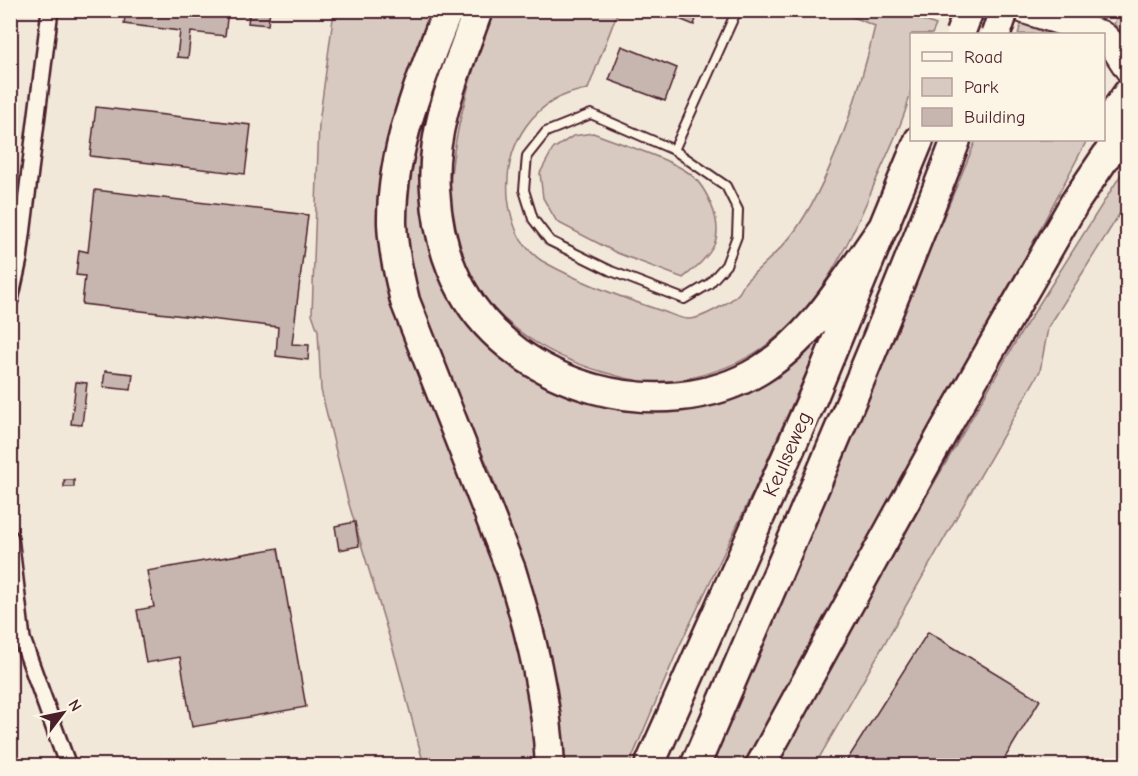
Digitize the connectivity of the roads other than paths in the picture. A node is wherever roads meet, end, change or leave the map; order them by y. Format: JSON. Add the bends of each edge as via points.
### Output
{"nodes":[{"id":1,"x":50,"y":10,"type":"edge"},
{"id":2,"x":448,"y":10,"type":"edge"},
{"id":3,"x":478,"y":10,"type":"edge"},
{"id":4,"x":737,"y":10,"type":"edge"},
{"id":5,"x":969,"y":10,"type":"edge"},
{"id":6,"x":1020,"y":11,"type":"edge"},
{"id":7,"x":1094,"y":30,"type":"edge"},
{"id":8,"x":960,"y":33,"type":"edge"},
{"id":9,"x":997,"y":33,"type":"edge"},
{"id":10,"x":1105,"y":38,"type":"edge"},
{"id":11,"x":1105,"y":67,"type":"edge"},
{"id":12,"x":1128,"y":69,"type":"edge"},
{"id":13,"x":1128,"y":92,"type":"edge"},
{"id":14,"x":1128,"y":124,"type":"edge"},
{"id":15,"x":1105,"y":125,"type":"edge"},
{"id":16,"x":919,"y":141,"type":"edge"},
{"id":17,"x":956,"y":141,"type":"edge"},
{"id":18,"x":1095,"y":141,"type":"edge"},
{"id":19,"x":1128,"y":142,"type":"edge"},
{"id":20,"x":674,"y":150,"type":"junction"},
{"id":21,"x":1075,"y":202,"type":"junction"},
{"id":22,"x":886,"y":223,"type":"junction"},
{"id":23,"x":10,"y":300,"type":"edge"},
{"id":24,"x":10,"y":538,"type":"edge"},
{"id":25,"x":68,"y":765,"type":"edge"},
{"id":26,"x":550,"y":765,"type":"edge"},
{"id":27,"x":649,"y":765,"type":"edge"},
{"id":28,"x":695,"y":765,"type":"edge"},
{"id":29,"x":760,"y":765,"type":"edge"}],
"edges":[{"from":1,"to":23,"type":"street","via":[[20,259]]},
{"from":2,"to":26,"type":"highway","via":[[408,121],[396,175],[392,222],[396,263],[408,311],[524,612],[537,666]]},
{"from":3,"to":22,"type":"highway","via":[[447,102],[440,137],[435,189],[439,221],[449,262],[472,306],[497,334],[546,370],[591,388],[652,397],[695,393],[740,380],[780,356],[810,328]]},
{"from":4,"to":20,"type":"lane"},
{"from":5,"to":8,"type":"highway","bridge":true},
{"from":6,"to":7,"type":"main road"},
{"from":6,"to":9,"type":"highway","bridge":true},
{"from":10,"to":12,"type":"main road"},
{"from":11,"to":13,"type":"main road"},
{"from":13,"to":15,"type":"highway"},
{"from":14,"to":21,"type":"highway"},
{"from":16,"to":22,"type":"highway","name":"Keulseweg"},
{"from":17,"to":28,"type":"highway","name":"Keulseweg","via":[[865,370]]},
{"from":18,"to":21,"type":"highway"},
{"from":19,"to":21,"type":"highway"},
{"from":20,"to":20,"type":"lane","via":[[726,186],[738,210],[736,236],[726,265],[709,284],[684,299],[610,271],[550,241],[533,219],[524,190],[527,156],[546,132],[591,114]]},
{"from":21,"to":29,"type":"highway"},
{"from":22,"to":27,"type":"highway","name":"Keulseweg"},
{"from":24,"to":25,"type":"street","via":[[22,639]]}]}
